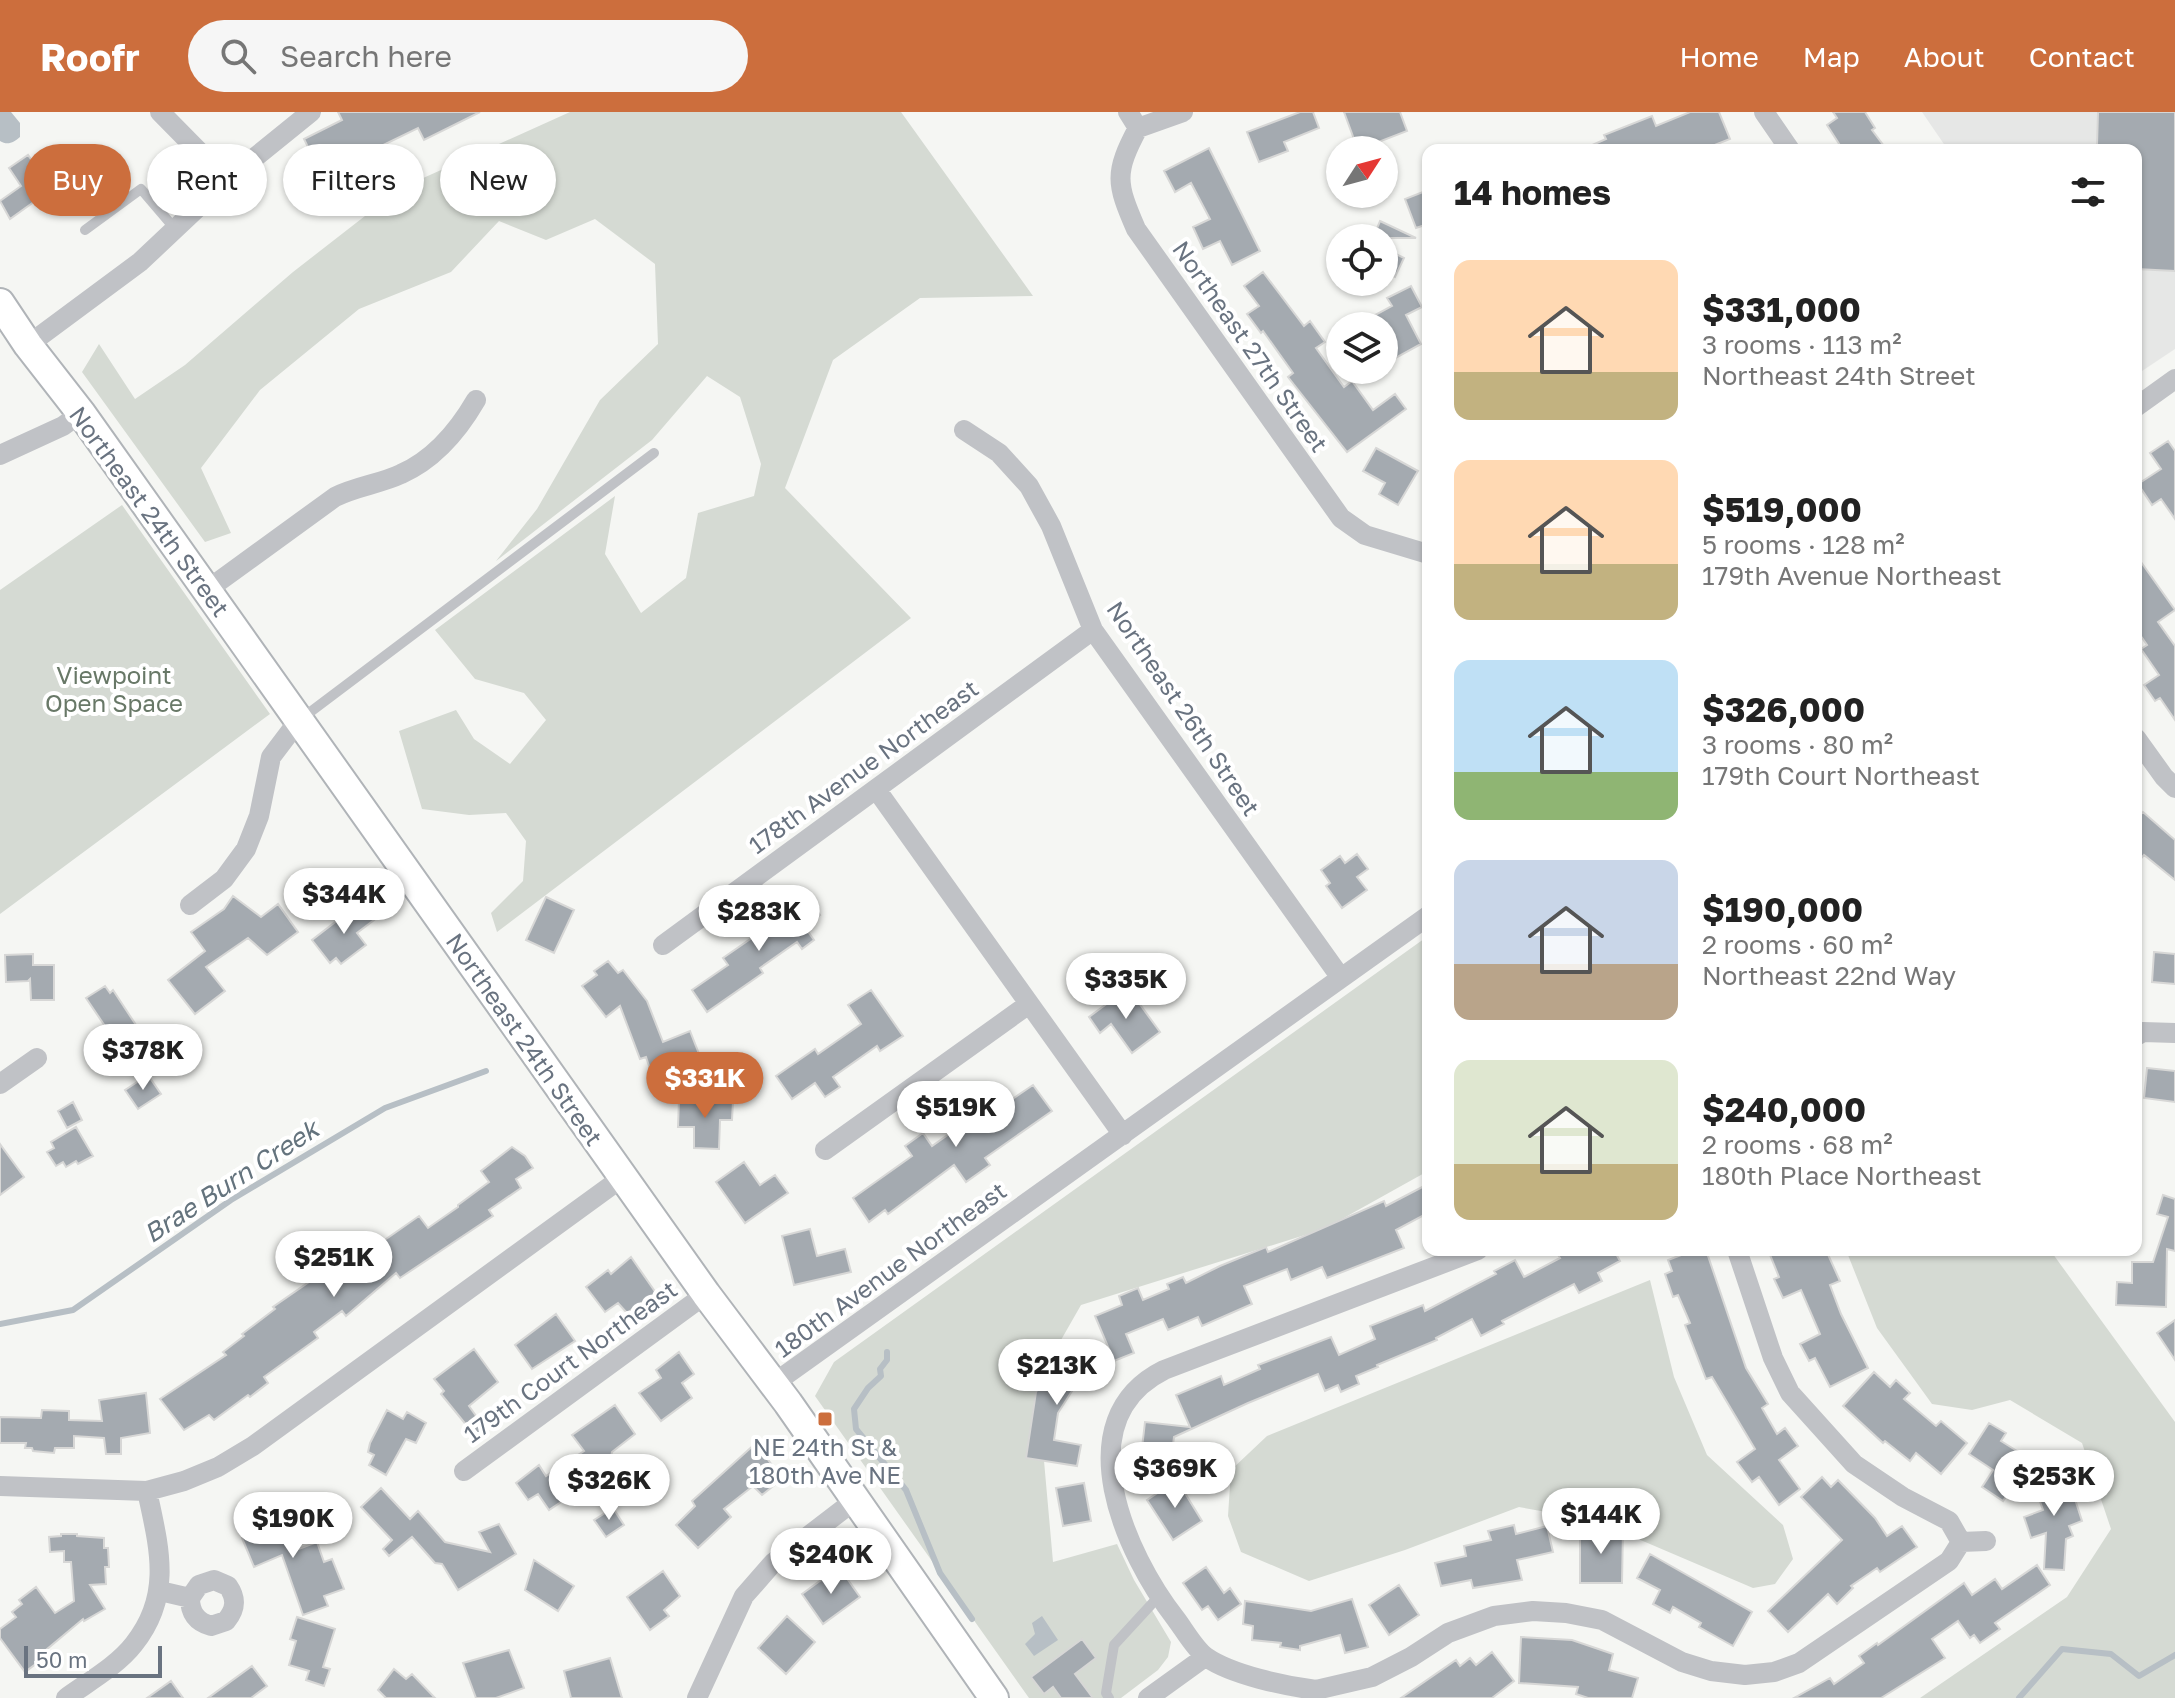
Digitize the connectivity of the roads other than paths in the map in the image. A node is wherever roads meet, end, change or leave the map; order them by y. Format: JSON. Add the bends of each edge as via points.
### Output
{"nodes":[{"id":1,"x":160,"y":112,"type":"edge"},
{"id":2,"x":311,"y":112,"type":"edge"},
{"id":3,"x":1183,"y":112,"type":"edge"},
{"id":4,"x":1764,"y":112,"type":"edge"},
{"id":5,"x":1133,"y":120,"type":"edge"},
{"id":6,"x":192,"y":144,"type":"edge"},
{"id":7,"x":1786,"y":144,"type":"edge"},
{"id":8,"x":267,"y":148,"type":"edge"},
{"id":9,"x":190,"y":216,"type":"edge"},
{"id":10,"x":85,"y":230,"type":"dead end"},
{"id":11,"x":176,"y":230,"type":"junction"},
{"id":12,"x":0,"y":303,"type":"edge"},
{"id":13,"x":28,"y":345,"type":"junction"},
{"id":14,"x":2175,"y":379,"type":"edge"},
{"id":15,"x":476,"y":400,"type":"dead end"},
{"id":16,"x":2142,"y":403,"type":"edge"},
{"id":17,"x":81,"y":413,"type":"junction"},
{"id":18,"x":964,"y":430,"type":"dead end"},
{"id":19,"x":654,"y":453,"type":"dead end"},
{"id":20,"x":0,"y":455,"type":"edge"},
{"id":21,"x":1422,"y":552,"type":"edge"},
{"id":22,"x":207,"y":590,"type":"junction"},
{"id":23,"x":1093,"y":630,"type":"junction"},
{"id":24,"x":299,"y":720,"type":"junction"},
{"id":25,"x":2142,"y":746,"type":"edge"},
{"id":26,"x":2175,"y":788,"type":"edge"},
{"id":27,"x":876,"y":789,"type":"junction"},
{"id":28,"x":190,"y":905,"type":"dead end"},
{"id":29,"x":1422,"y":920,"type":"edge"},
{"id":30,"x":663,"y":945,"type":"dead end"},
{"id":31,"x":1341,"y":978,"type":"junction"},
{"id":32,"x":1029,"y":1004,"type":"junction"},
{"id":33,"x":2142,"y":1033,"type":"edge"},
{"id":34,"x":2175,"y":1033,"type":"edge"},
{"id":35,"x":37,"y":1058,"type":"dead end"},
{"id":36,"x":0,"y":1084,"type":"edge"},
{"id":37,"x":1123,"y":1135,"type":"junction"},
{"id":38,"x":825,"y":1150,"type":"dead end"},
{"id":39,"x":623,"y":1177,"type":"junction"},
{"id":40,"x":1462,"y":1256,"type":"edge"},
{"id":41,"x":1739,"y":1256,"type":"edge"},
{"id":42,"x":706,"y":1294,"type":"junction"},
{"id":43,"x":773,"y":1384,"type":"junction"},
{"id":44,"x":464,"y":1471,"type":"dead end"},
{"id":45,"x":0,"y":1486,"type":"edge"},
{"id":46,"x":147,"y":1491,"type":"junction"},
{"id":47,"x":854,"y":1501,"type":"junction"},
{"id":48,"x":1986,"y":1541,"type":"dead end"},
{"id":49,"x":1961,"y":1542,"type":"junction"},
{"id":50,"x":160,"y":1591,"type":"junction"},
{"id":51,"x":1160,"y":1595,"type":"junction"},
{"id":52,"x":190,"y":1598,"type":"dead end"},
{"id":53,"x":1205,"y":1657,"type":"junction"},
{"id":54,"x":1315,"y":1694,"type":"edge"},
{"id":55,"x":66,"y":1698,"type":"edge"},
{"id":56,"x":697,"y":1698,"type":"edge"},
{"id":57,"x":994,"y":1698,"type":"edge"},
{"id":58,"x":1109,"y":1698,"type":"edge"},
{"id":59,"x":1148,"y":1698,"type":"edge"}],
"edges":[{"from":1,"to":6,"type":"street"},
{"from":2,"to":8,"type":"street"},
{"from":3,"to":5,"type":"street"},
{"from":4,"to":7,"type":"street"},
{"from":5,"to":21,"type":"street","name":"Northeast 27th Street","via":[[1119,174],[1136,229],[1341,518],[1365,535]]},
{"from":9,"to":11,"type":"street"},
{"from":10,"to":11,"type":"lane","via":[[141,189]]},
{"from":11,"to":13,"type":"street"},
{"from":12,"to":13,"type":"main road","name":"Northeast 24th Street"},
{"from":13,"to":17,"type":"main road","name":"Northeast 24th Street"},
{"from":14,"to":16,"type":"street"},
{"from":15,"to":22,"type":"street","via":[[459,428],[431,457],[401,474],[335,497]]},
{"from":17,"to":20,"type":"street"},
{"from":17,"to":22,"type":"main road","name":"Northeast 24th Street"},
{"from":18,"to":23,"type":"street","name":"Northeast 26th Street","via":[[999,453],[1029,486]]},
{"from":19,"to":24,"type":"lane"},
{"from":22,"to":24,"type":"main road","name":"Northeast 24th Street"},
{"from":23,"to":27,"type":"street","name":"178th Avenue Northeast"},
{"from":23,"to":31,"type":"street","name":"Northeast 26th Street"},
{"from":24,"to":28,"type":"street","via":[[271,757],[246,849],[224,879]]},
{"from":24,"to":39,"type":"main road","name":"Northeast 24th Street"},
{"from":25,"to":26,"type":"street"},
{"from":27,"to":30,"type":"street","name":"178th Avenue Northeast"},
{"from":27,"to":32,"type":"street"},
{"from":29,"to":31,"type":"street","name":"180th Avenue Northeast"},
{"from":31,"to":37,"type":"street","name":"180th Avenue Northeast"},
{"from":32,"to":37,"type":"street"},
{"from":32,"to":38,"type":"street"},
{"from":33,"to":34,"type":"street"},
{"from":35,"to":36,"type":"street"},
{"from":37,"to":43,"type":"street","name":"180th Avenue Northeast"},
{"from":39,"to":42,"type":"main road","name":"Northeast 24th Street"},
{"from":39,"to":46,"type":"street","via":[[253,1446],[218,1467]]},
{"from":40,"to":51,"type":"street","via":[[1164,1370],[1132,1394],[1119,1414],[1109,1459],[1113,1489],[1143,1570]]},
{"from":41,"to":49,"type":"street","via":[[1790,1393],[1854,1464],[1949,1521]]},
{"from":42,"to":43,"type":"main road","name":"Northeast 24th Street"},
{"from":42,"to":44,"type":"street","name":"179th Court Northeast"},
{"from":43,"to":47,"type":"main road","name":"Northeast 24th Street"},
{"from":45,"to":46,"type":"street"},
{"from":46,"to":50,"type":"street"},
{"from":47,"to":56,"type":"street","via":[[773,1563],[744,1596]]},
{"from":47,"to":57,"type":"main road","name":"Northeast 24th Street"},
{"from":48,"to":49,"type":"street"},
{"from":49,"to":54,"type":"street","via":[[1949,1561],[1799,1663],[1774,1672],[1711,1671],[1682,1662],[1602,1620],[1533,1611],[1494,1616],[1448,1633],[1372,1677]]},
{"from":50,"to":52,"type":"street"},
{"from":50,"to":55,"type":"street","via":[[133,1646]]},
{"from":51,"to":53,"type":"street"},
{"from":51,"to":58,"type":"lane","via":[[1114,1645]]},
{"from":53,"to":54,"type":"street"},
{"from":53,"to":59,"type":"street"}]}
